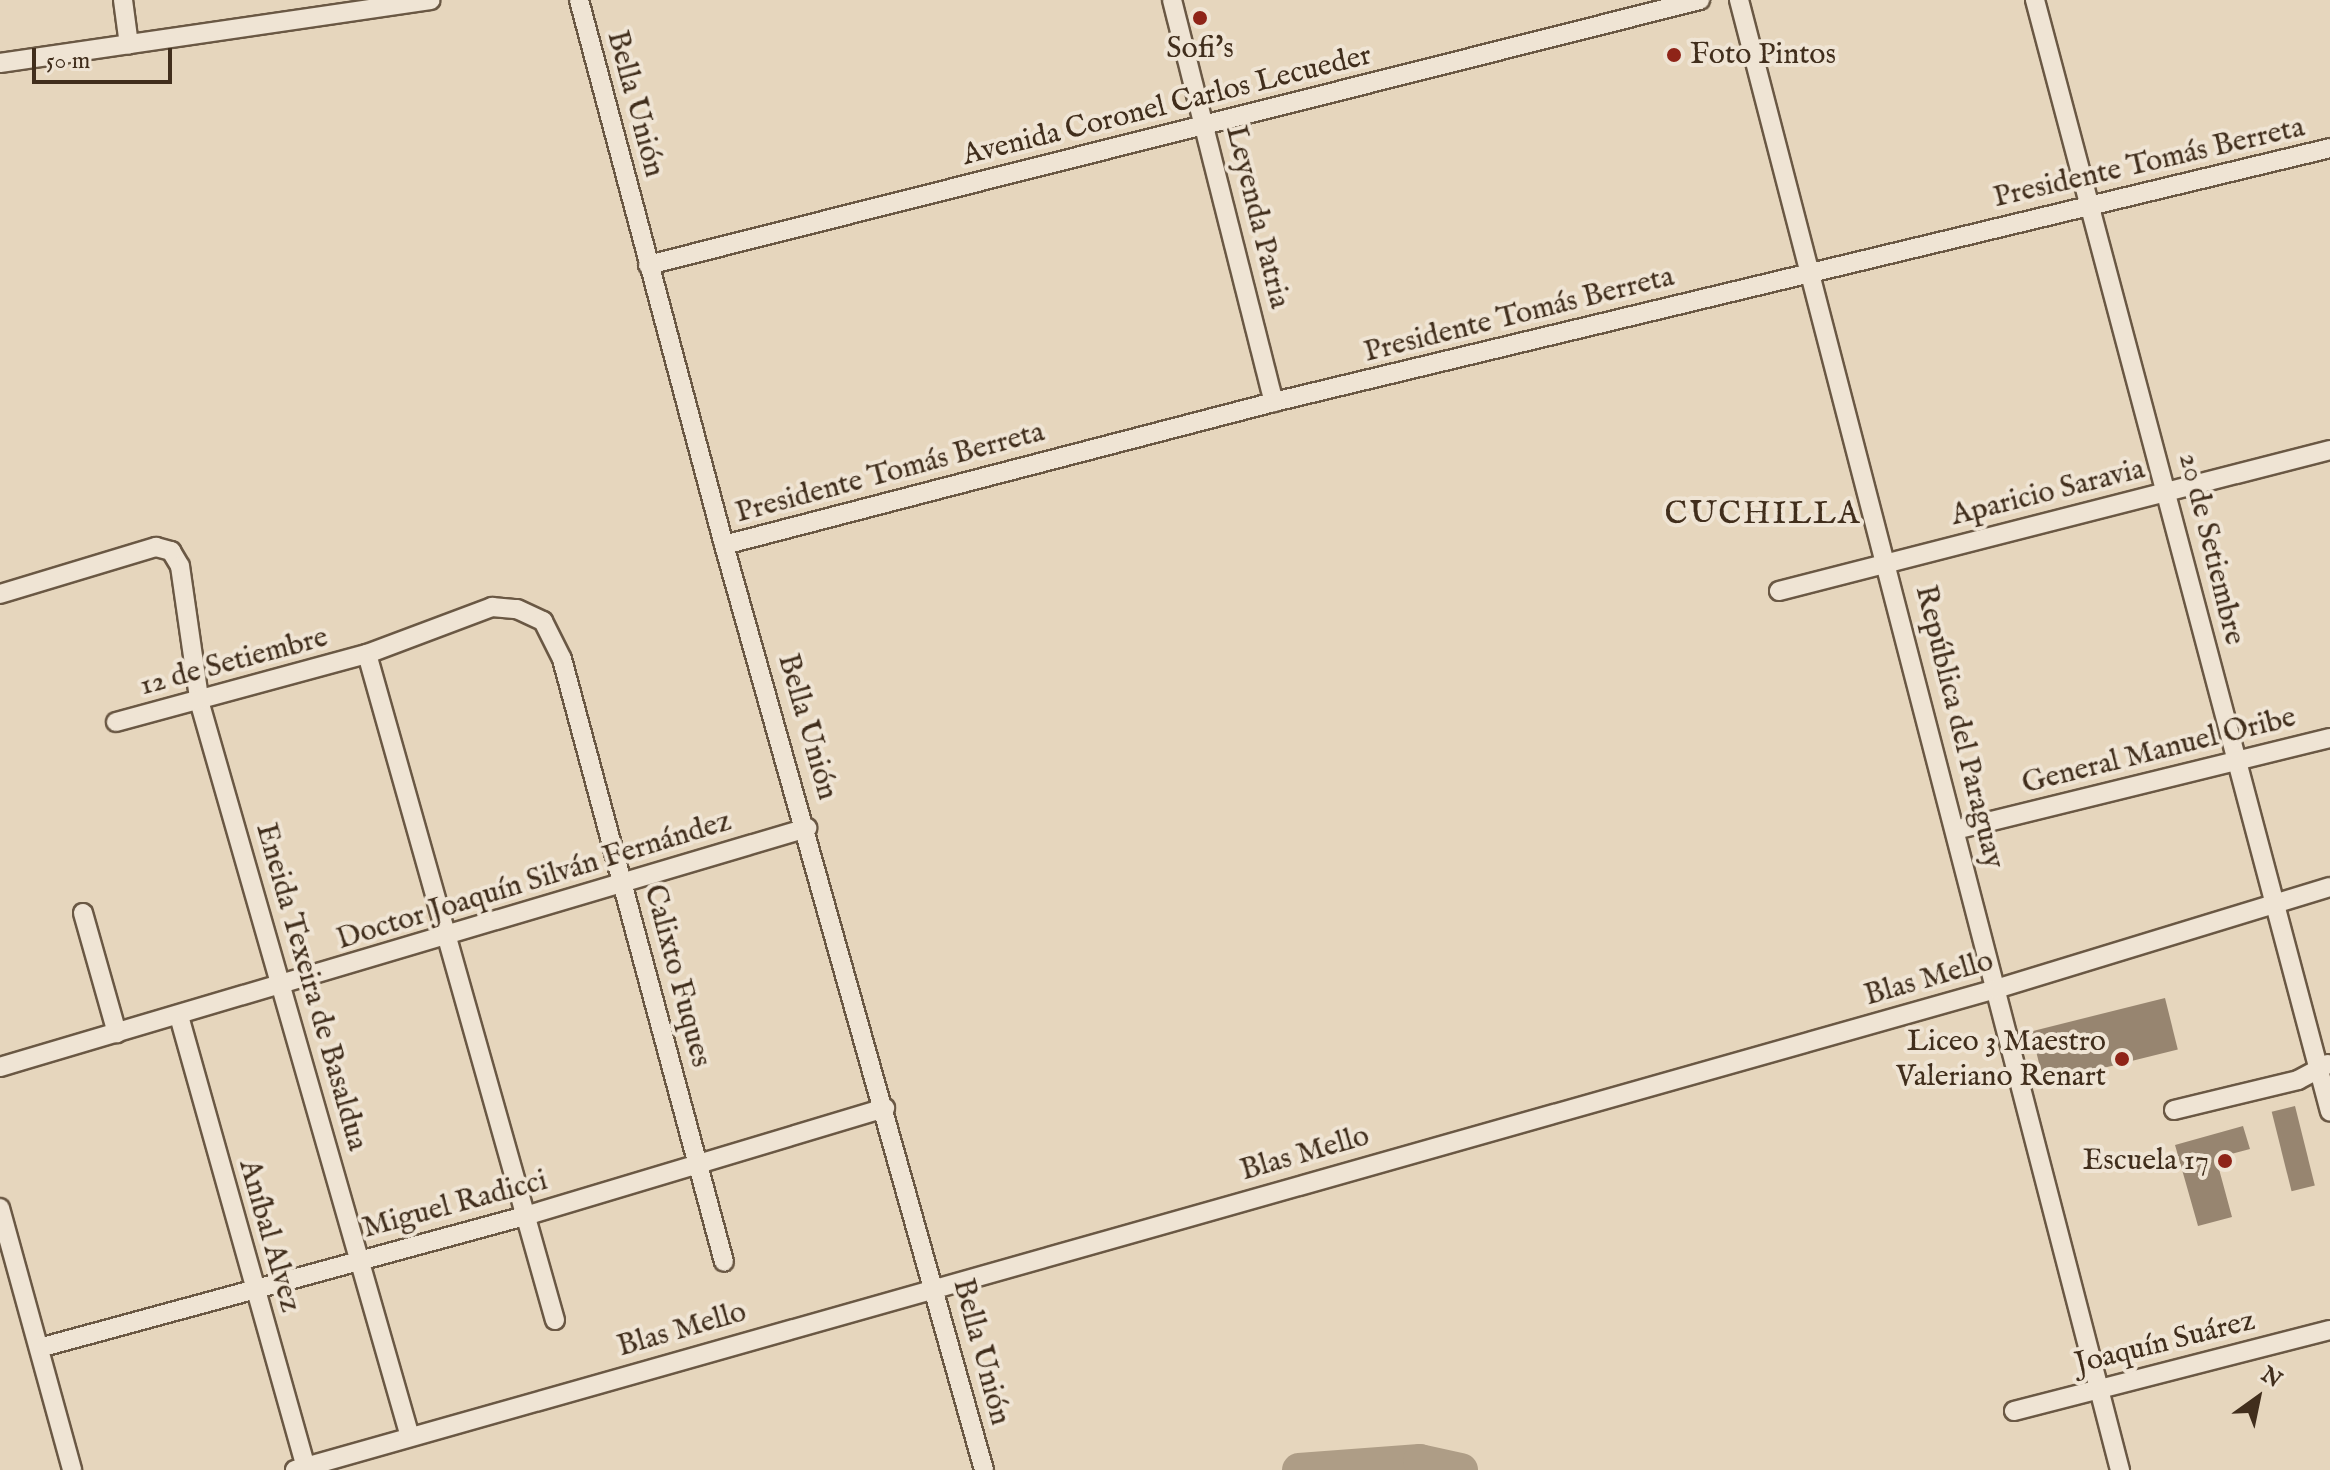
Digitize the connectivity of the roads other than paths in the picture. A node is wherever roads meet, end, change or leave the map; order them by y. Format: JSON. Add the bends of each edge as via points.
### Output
{"nodes":[{"id":1,"x":123,"y":0,"type":"edge"},
{"id":2,"x":430,"y":0,"type":"edge"},
{"id":3,"x":579,"y":0,"type":"edge"},
{"id":4,"x":1172,"y":0,"type":"edge"},
{"id":5,"x":1700,"y":0,"type":"edge"},
{"id":6,"x":1739,"y":0,"type":"edge"},
{"id":7,"x":2035,"y":0,"type":"edge"},
{"id":8,"x":129,"y":45,"type":"junction"},
{"id":9,"x":0,"y":63,"type":"edge"},
{"id":10,"x":1205,"y":125,"type":"junction"},
{"id":11,"x":2330,"y":148,"type":"edge"},
{"id":12,"x":2087,"y":206,"type":"junction"},
{"id":13,"x":648,"y":265,"type":"junction"},
{"id":14,"x":1811,"y":273,"type":"junction"},
{"id":15,"x":1274,"y":402,"type":"junction"},
{"id":16,"x":2330,"y":450,"type":"edge"},
{"id":17,"x":2169,"y":492,"type":"junction"},
{"id":18,"x":724,"y":545,"type":"junction"},
{"id":19,"x":1888,"y":563,"type":"junction"},
{"id":20,"x":1779,"y":591,"type":"dead end"},
{"id":21,"x":0,"y":594,"type":"edge"},
{"id":22,"x":367,"y":654,"type":"junction"},
{"id":23,"x":562,"y":659,"type":"joint"},
{"id":24,"x":200,"y":704,"type":"junction"},
{"id":25,"x":116,"y":722,"type":"dead end"},
{"id":26,"x":2330,"y":738,"type":"edge"},
{"id":27,"x":2236,"y":761,"type":"junction"},
{"id":28,"x":807,"y":828,"type":"junction"},
{"id":29,"x":1955,"y":830,"type":"junction"},
{"id":30,"x":623,"y":883,"type":"junction"},
{"id":31,"x":2330,"y":887,"type":"edge"},
{"id":32,"x":2275,"y":904,"type":"junction"},
{"id":33,"x":83,"y":913,"type":"dead end"},
{"id":34,"x":445,"y":939,"type":"junction"},
{"id":35,"x":284,"y":986,"type":"junction"},
{"id":36,"x":1996,"y":989,"type":"junction"},
{"id":37,"x":179,"y":1016,"type":"junction"},
{"id":38,"x":117,"y":1033,"type":"junction"},
{"id":39,"x":2325,"y":1066,"type":"edge"},
{"id":40,"x":0,"y":1067,"type":"edge"},
{"id":41,"x":885,"y":1108,"type":"junction"},
{"id":42,"x":2174,"y":1110,"type":"dead end"},
{"id":43,"x":2330,"y":1112,"type":"edge"},
{"id":44,"x":698,"y":1164,"type":"junction"},
{"id":45,"x":0,"y":1208,"type":"edge"},
{"id":46,"x":525,"y":1216,"type":"junction"},
{"id":47,"x":359,"y":1260,"type":"junction"},
{"id":48,"x":724,"y":1262,"type":"dead end"},
{"id":49,"x":934,"y":1287,"type":"junction"},
{"id":50,"x":254,"y":1291,"type":"junction"},
{"id":51,"x":555,"y":1320,"type":"dead end"},
{"id":52,"x":2330,"y":1330,"type":"edge"},
{"id":53,"x":39,"y":1348,"type":"junction"},
{"id":54,"x":2099,"y":1390,"type":"junction"},
{"id":55,"x":2014,"y":1411,"type":"dead end"},
{"id":56,"x":410,"y":1437,"type":"junction"},
{"id":57,"x":303,"y":1469,"type":"edge"},
{"id":58,"x":72,"y":1470,"type":"edge"},
{"id":59,"x":984,"y":1470,"type":"edge"},
{"id":60,"x":2120,"y":1470,"type":"edge"}],
"edges":[{"from":1,"to":8,"type":"street"},
{"from":2,"to":8,"type":"street"},
{"from":3,"to":13,"type":"street","name":"Bella Unión"},
{"from":4,"to":10,"type":"street","name":"Leyenda Patria"},
{"from":5,"to":10,"type":"street","name":"Avenida Coronel Carlos Lecueder"},
{"from":6,"to":14,"type":"street","name":"República del Paraguay"},
{"from":7,"to":12,"type":"street","name":"20 de Setiembre"},
{"from":8,"to":9,"type":"street"},
{"from":10,"to":13,"type":"street","name":"Avenida Coronel Carlos Lecueder"},
{"from":10,"to":15,"type":"street","name":"Leyenda Patria"},
{"from":11,"to":12,"type":"street","name":"Presidente Tomás Berreta"},
{"from":12,"to":14,"type":"street","name":"Presidente Tomás Berreta"},
{"from":12,"to":17,"type":"street","name":"20 de Setiembre"},
{"from":13,"to":18,"type":"street","name":"Bella Unión"},
{"from":14,"to":15,"type":"street","name":"Presidente Tomás Berreta"},
{"from":14,"to":19,"type":"street","name":"República del Paraguay"},
{"from":15,"to":18,"type":"street","name":"Presidente Tomás Berreta"},
{"from":16,"to":17,"type":"street","name":"Aparicio Saravia"},
{"from":17,"to":19,"type":"street","name":"Aparicio Saravia"},
{"from":17,"to":27,"type":"street","name":"20 de Setiembre"},
{"from":18,"to":28,"type":"street","name":"Bella Unión"},
{"from":19,"to":20,"type":"street","name":"Aparicio Saravia"},
{"from":19,"to":29,"type":"street","name":"República del Paraguay"},
{"from":21,"to":24,"type":"street","name":"Eneida Texeira de Basaldua","via":[[156,547],[171,551],[180,566]]},
{"from":22,"to":23,"type":"street","name":"12 de Setiembre","via":[[492,607],[517,609],[543,621]]},
{"from":22,"to":24,"type":"street","name":"12 de Setiembre"},
{"from":22,"to":34,"type":"street"},
{"from":23,"to":30,"type":"street","name":"Calixto Fuques"},
{"from":24,"to":25,"type":"street","name":"12 de Setiembre"},
{"from":24,"to":35,"type":"street","name":"Eneida Texeira de Basaldua"},
{"from":26,"to":27,"type":"street","name":"General Manuel Oribe"},
{"from":27,"to":29,"type":"street","name":"General Manuel Oribe"},
{"from":27,"to":32,"type":"street","name":"20 de Setiembre"},
{"from":28,"to":30,"type":"street","name":"Doctor Joaquín Silván Fernández"},
{"from":28,"to":41,"type":"street","name":"Bella Unión"},
{"from":29,"to":36,"type":"street","name":"República del Paraguay"},
{"from":30,"to":34,"type":"street","name":"Doctor Joaquín Silván Fernández"},
{"from":30,"to":44,"type":"street","name":"Calixto Fuques"},
{"from":31,"to":32,"type":"street","name":"Blas Mello"},
{"from":32,"to":36,"type":"street","name":"Blas Mello"},
{"from":32,"to":39,"type":"street","name":"20 de Setiembre"},
{"from":33,"to":38,"type":"street"},
{"from":34,"to":35,"type":"street","name":"Doctor Joaquín Silván Fernández"},
{"from":34,"to":46,"type":"street"},
{"from":35,"to":37,"type":"street","name":"Doctor Joaquín Silván Fernández"},
{"from":35,"to":47,"type":"street","name":"Eneida Texeira de Basaldua"},
{"from":36,"to":49,"type":"street","name":"Blas Mello"},
{"from":36,"to":54,"type":"street","name":"República del Paraguay"},
{"from":37,"to":38,"type":"street","name":"Doctor Joaquín Silván Fernández"},
{"from":37,"to":50,"type":"street","name":"Aníbal Alvez"},
{"from":38,"to":40,"type":"street","name":"Doctor Joaquín Silván Fernández"},
{"from":39,"to":42,"type":"street","via":[[2298,1080]]},
{"from":39,"to":43,"type":"street","name":"20 de Setiembre"},
{"from":41,"to":44,"type":"street","name":"Miguel Radicci"},
{"from":41,"to":49,"type":"street","name":"Bella Unión"},
{"from":44,"to":46,"type":"street","name":"Miguel Radicci"},
{"from":44,"to":48,"type":"street","name":"Calixto Fuques"},
{"from":45,"to":53,"type":"street"},
{"from":46,"to":47,"type":"street","name":"Miguel Radicci"},
{"from":46,"to":51,"type":"street"},
{"from":47,"to":50,"type":"street","name":"Miguel Radicci"},
{"from":47,"to":56,"type":"street","name":"Eneida Texeira de Basaldua"},
{"from":49,"to":56,"type":"street","name":"Blas Mello"},
{"from":49,"to":59,"type":"street","name":"Bella Unión"},
{"from":50,"to":53,"type":"street","name":"Miguel Radicci"},
{"from":50,"to":57,"type":"street","name":"Aníbal Alvez"},
{"from":52,"to":54,"type":"street","name":"Joaquín Suárez"},
{"from":53,"to":58,"type":"street"},
{"from":54,"to":55,"type":"street","name":"Joaquín Suárez"},
{"from":54,"to":60,"type":"street","name":"República del Paraguay"},
{"from":56,"to":57,"type":"street","name":"Blas Mello"}]}
